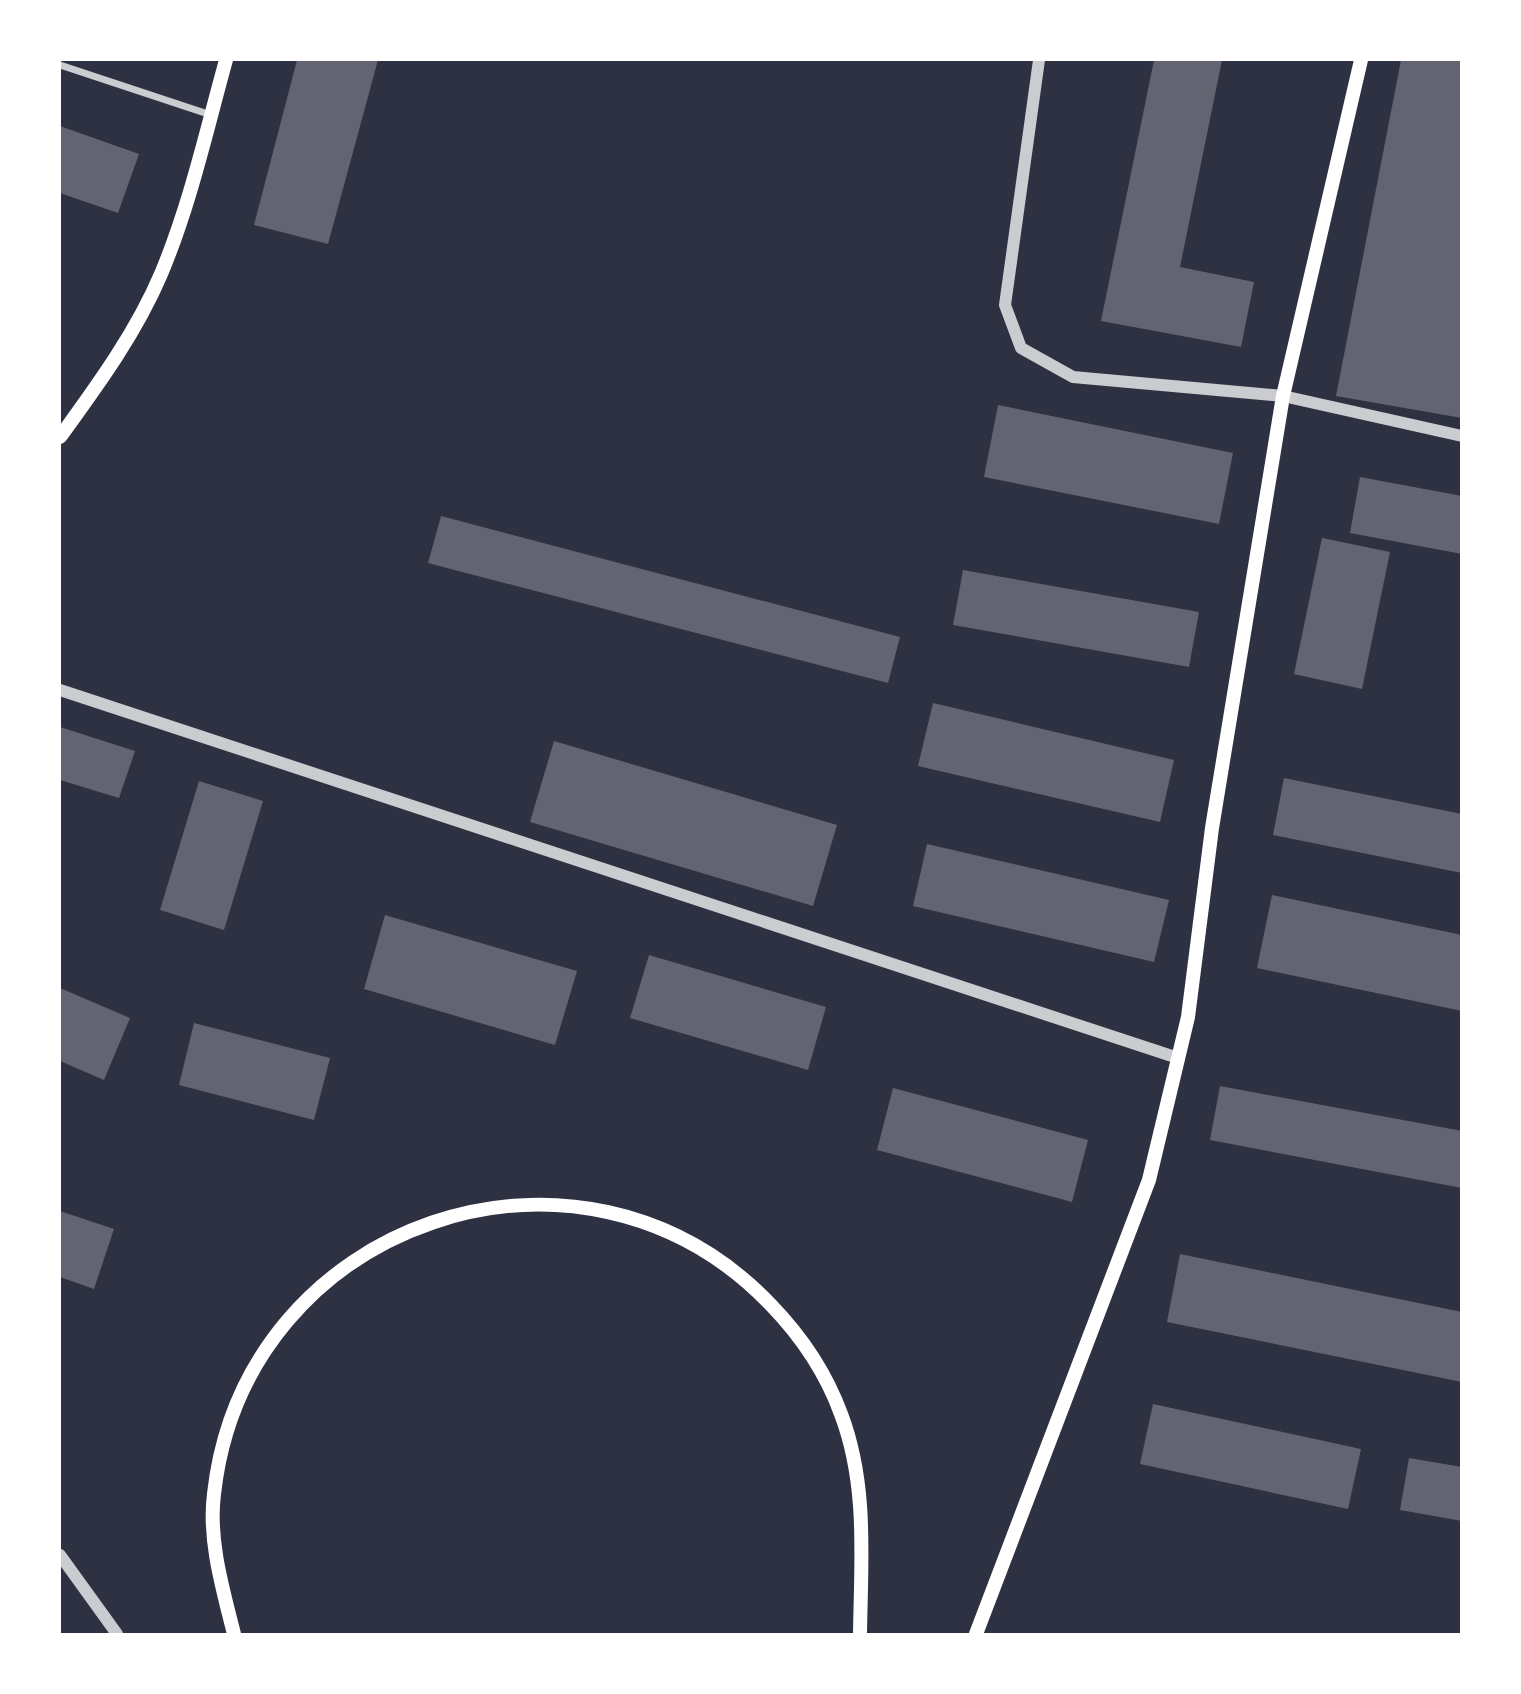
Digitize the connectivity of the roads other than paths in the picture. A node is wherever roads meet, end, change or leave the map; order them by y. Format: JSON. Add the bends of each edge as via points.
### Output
{"nodes":[{"id":1,"x":226,"y":60,"type":"edge"},
{"id":2,"x":1038,"y":60,"type":"edge"},
{"id":3,"x":1361,"y":60,"type":"edge"},
{"id":4,"x":60,"y":65,"type":"edge"},
{"id":5,"x":211,"y":115,"type":"junction"},
{"id":6,"x":1283,"y":396,"type":"junction"},
{"id":7,"x":1461,"y":436,"type":"edge"},
{"id":8,"x":60,"y":437,"type":"edge"},
{"id":9,"x":60,"y":690,"type":"edge"},
{"id":10,"x":1178,"y":1058,"type":"junction"},
{"id":11,"x":60,"y":1555,"type":"edge"},
{"id":12,"x":117,"y":1634,"type":"edge"},
{"id":13,"x":234,"y":1634,"type":"edge"},
{"id":14,"x":860,"y":1634,"type":"edge"},
{"id":15,"x":976,"y":1634,"type":"edge"}],
"edges":[{"from":1,"to":5,"type":"main road"},
{"from":2,"to":6,"type":"street","via":[[1005,305],[1021,348],[1073,377]]},
{"from":3,"to":6,"type":"main road"},
{"from":4,"to":5,"type":"street"},
{"from":5,"to":8,"type":"main road","via":[[187,207],[160,276],[131,334]]},
{"from":6,"to":7,"type":"street"},
{"from":6,"to":10,"type":"main road"},
{"from":9,"to":10,"type":"street"},
{"from":10,"to":15,"type":"main road","via":[[1149,1180]]},
{"from":11,"to":12,"type":"street"},
{"from":13,"to":14,"type":"main road","via":[[215,1547],[213,1496],[223,1441],[243,1389],[271,1341],[307,1299],[350,1263],[398,1235],[450,1216],[505,1206],[561,1205],[616,1214],[665,1230],[712,1255],[753,1286],[789,1324],[841,1413],[855,1463],[862,1514]]}]}
